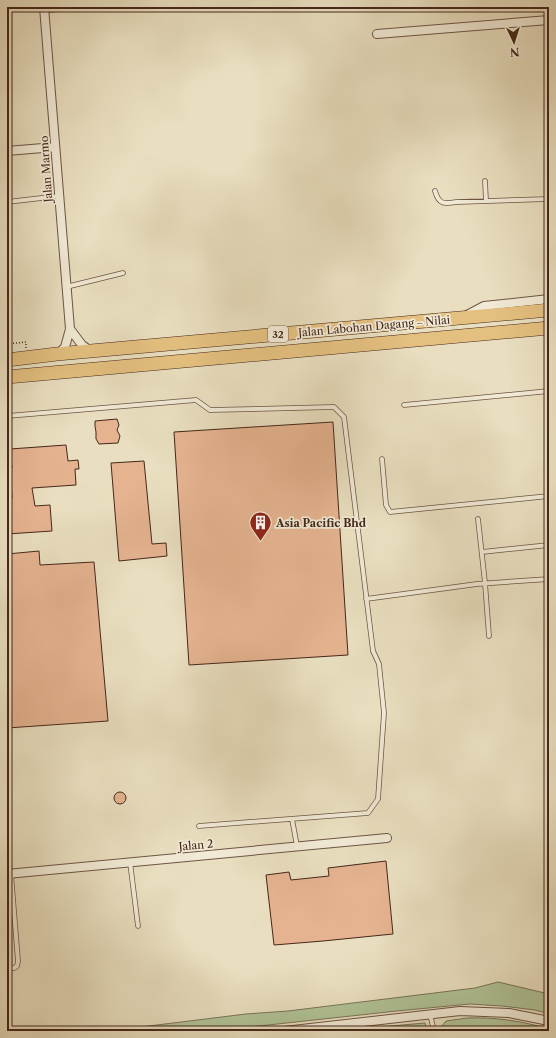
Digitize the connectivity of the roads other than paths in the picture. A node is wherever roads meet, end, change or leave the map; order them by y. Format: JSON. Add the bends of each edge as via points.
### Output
{"nodes":[{"id":1,"x":57,"y":7,"type":"edge"},
{"id":2,"x":44,"y":8,"type":"edge"},
{"id":3,"x":549,"y":20,"type":"edge"},
{"id":4,"x":377,"y":34,"type":"dead end"},
{"id":5,"x":55,"y":147,"type":"junction"},
{"id":6,"x":7,"y":151,"type":"edge"},
{"id":7,"x":485,"y":181,"type":"dead end"},
{"id":8,"x":435,"y":191,"type":"dead end"},
{"id":9,"x":59,"y":196,"type":"junction"},
{"id":10,"x":549,"y":199,"type":"edge"},
{"id":11,"x":486,"y":201,"type":"junction"},
{"id":12,"x":7,"y":202,"type":"edge"},
{"id":13,"x":123,"y":272,"type":"dead end"},
{"id":14,"x":66,"y":287,"type":"junction"},
{"id":15,"x":549,"y":298,"type":"edge"},
{"id":16,"x":549,"y":310,"type":"edge"},
{"id":17,"x":461,"y":318,"type":"junction"},
{"id":18,"x":549,"y":328,"type":"edge"},
{"id":19,"x":70,"y":330,"type":"junction"},
{"id":20,"x":91,"y":351,"type":"junction"},
{"id":21,"x":57,"y":354,"type":"junction"},
{"id":22,"x":7,"y":360,"type":"edge"},
{"id":23,"x":7,"y":377,"type":"edge"},
{"id":24,"x":549,"y":391,"type":"edge"},
{"id":25,"x":404,"y":405,"type":"dead end"},
{"id":26,"x":7,"y":416,"type":"edge"},
{"id":27,"x":382,"y":459,"type":"dead end"},
{"id":28,"x":549,"y":496,"type":"edge"},
{"id":29,"x":478,"y":519,"type":"dead end"},
{"id":30,"x":549,"y":545,"type":"edge"},
{"id":31,"x":482,"y":552,"type":"junction"},
{"id":32,"x":549,"y":579,"type":"edge"},
{"id":33,"x":485,"y":583,"type":"junction"},
{"id":34,"x":366,"y":599,"type":"junction"},
{"id":35,"x":489,"y":636,"type":"dead end"},
{"id":36,"x":292,"y":819,"type":"junction"},
{"id":37,"x":199,"y":826,"type":"dead end"},
{"id":38,"x":387,"y":838,"type":"dead end"},
{"id":39,"x":297,"y":846,"type":"junction"},
{"id":40,"x":130,"y":862,"type":"junction"},
{"id":41,"x":9,"y":873,"type":"edge"},
{"id":42,"x":13,"y":890,"type":"junction"},
{"id":43,"x":7,"y":891,"type":"edge"},
{"id":44,"x":138,"y":926,"type":"dead end"},
{"id":45,"x":7,"y":969,"type":"edge"},
{"id":46,"x":430,"y":1014,"type":"junction"},
{"id":47,"x":549,"y":1021,"type":"edge"},
{"id":48,"x":284,"y":1031,"type":"edge"},
{"id":49,"x":434,"y":1031,"type":"edge"}],
"edges":[{"from":1,"to":2,"type":"street"},
{"from":2,"to":5,"type":"street","name":"Jalan Marmo"},
{"from":3,"to":4,"type":"street"},
{"from":5,"to":6,"type":"street"},
{"from":5,"to":9,"type":"street","name":"Jalan Marmo"},
{"from":7,"to":11,"type":"lane"},
{"from":8,"to":11,"type":"lane","via":[[437,198],[447,204]]},
{"from":9,"to":12,"type":"lane"},
{"from":9,"to":14,"type":"street","name":"Jalan Marmo"},
{"from":10,"to":11,"type":"lane"},
{"from":13,"to":14,"type":"lane"},
{"from":14,"to":19,"type":"street","name":"Jalan Marmo"},
{"from":15,"to":17,"type":"street","via":[[484,306]]},
{"from":16,"to":17,"type":"main road","name":"Jalan Labohan Dagang ‒ Nilai","number":"32"},
{"from":17,"to":20,"type":"main road","name":"Jalan Labohan Dagang ‒ Nilai","number":"32"},
{"from":18,"to":23,"type":"main road","name":"Jalan Labohan Dagang ‒ Nilai","number":"32"},
{"from":19,"to":20,"type":"street","via":[[82,345]]},
{"from":19,"to":21,"type":"street","via":[[65,347]]},
{"from":20,"to":21,"type":"main road","name":"Jalan Labohan Dagang ‒ Nilai","number":"32"},
{"from":21,"to":22,"type":"main road","name":"Jalan Labohan Dagang ‒ Nilai","number":"32"},
{"from":24,"to":25,"type":"lane"},
{"from":26,"to":34,"type":"lane","via":[[196,400],[210,410],[334,407],[344,417]]},
{"from":27,"to":28,"type":"lane","via":[[386,505],[390,512]]},
{"from":29,"to":31,"type":"lane"},
{"from":30,"to":31,"type":"lane"},
{"from":31,"to":33,"type":"lane"},
{"from":32,"to":33,"type":"lane"},
{"from":33,"to":34,"type":"lane"},
{"from":33,"to":35,"type":"lane"},
{"from":34,"to":36,"type":"lane","via":[[373,651],[379,664],[384,713],[378,799],[368,813]]},
{"from":36,"to":37,"type":"lane"},
{"from":36,"to":39,"type":"lane"},
{"from":38,"to":39,"type":"street","name":"Jalan 2"},
{"from":39,"to":40,"type":"street","name":"Jalan 2"},
{"from":40,"to":41,"type":"street","name":"Jalan 2"},
{"from":40,"to":44,"type":"lane"},
{"from":41,"to":42,"type":"lane"},
{"from":42,"to":43,"type":"lane"},
{"from":42,"to":45,"type":"lane","via":[[18,961],[17,966]]},
{"from":46,"to":47,"type":"street","via":[[460,1011],[509,1013]]},
{"from":46,"to":48,"type":"street"},
{"from":46,"to":49,"type":"lane"}]}
